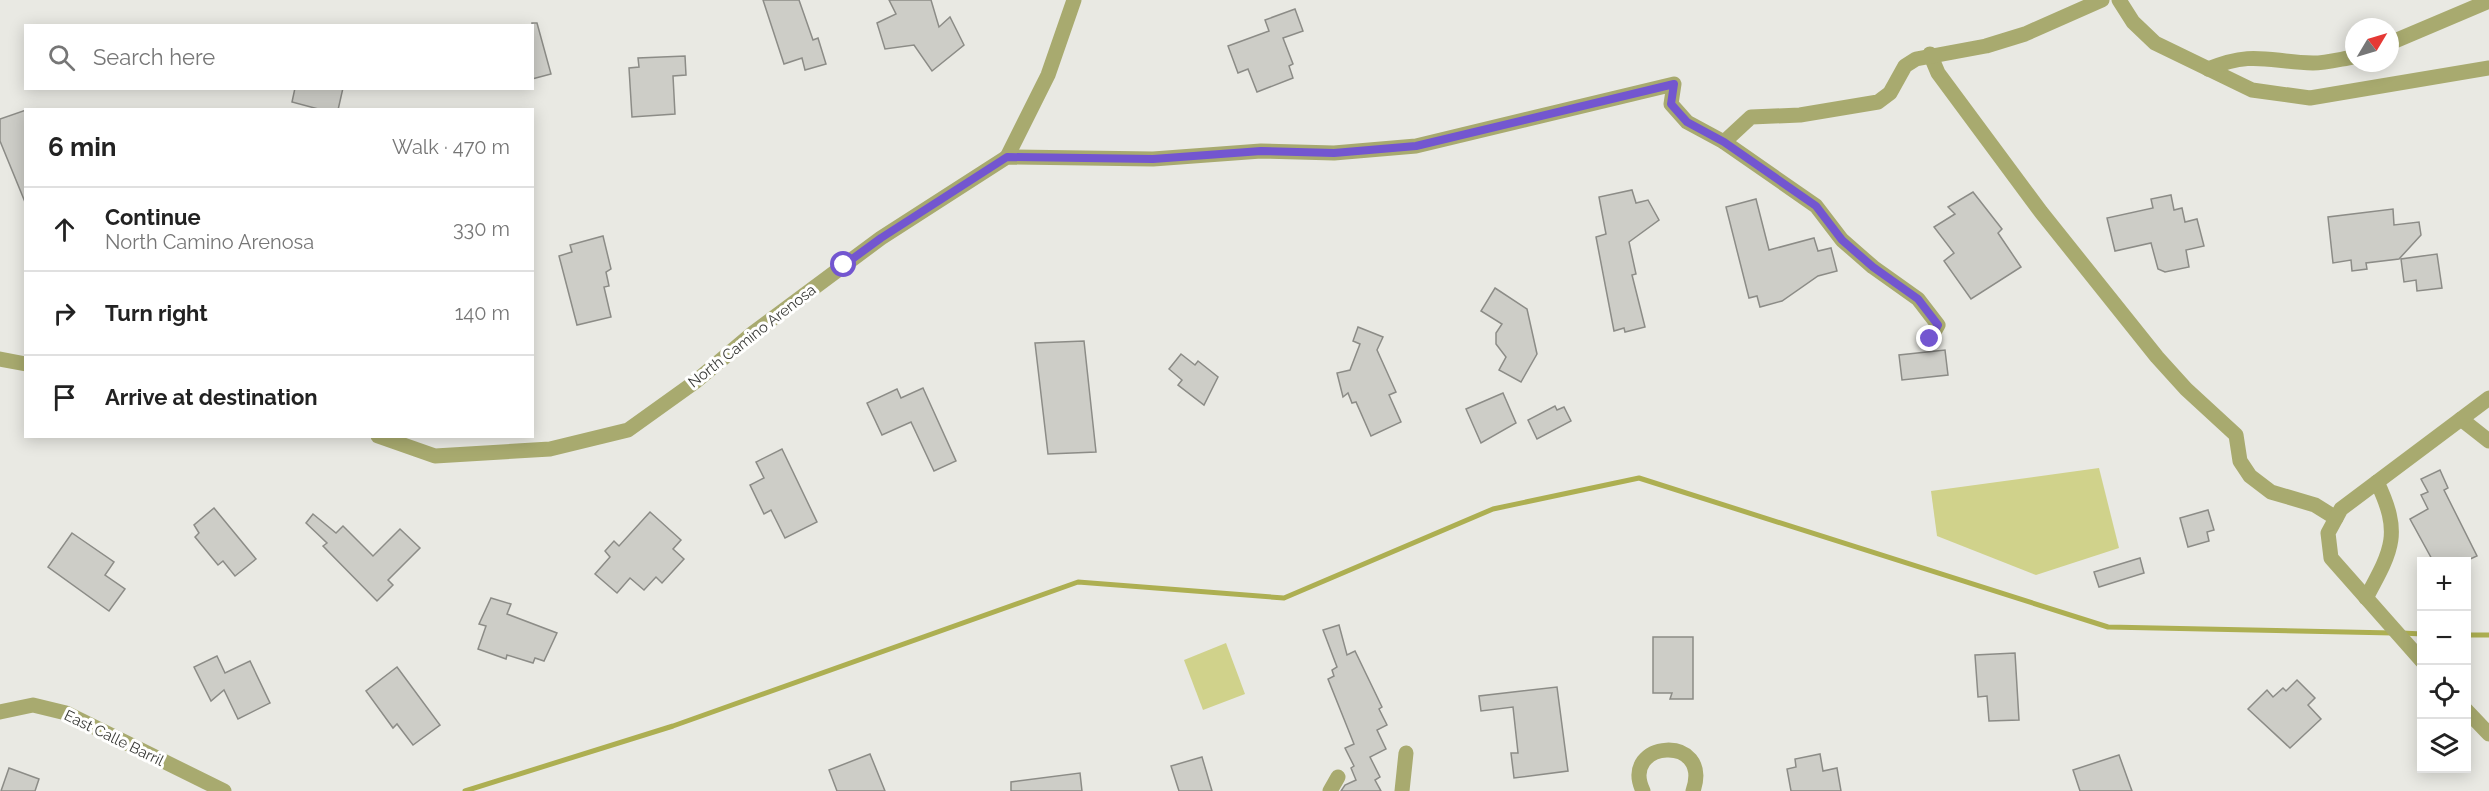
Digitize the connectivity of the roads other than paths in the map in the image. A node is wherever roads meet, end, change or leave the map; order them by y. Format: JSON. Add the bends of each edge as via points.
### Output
{"nodes":[{"id":1,"x":1074,"y":0,"type":"edge"},
{"id":2,"x":2102,"y":0,"type":"edge"},
{"id":3,"x":2119,"y":0,"type":"edge"},
{"id":4,"x":2489,"y":1,"type":"edge"},
{"id":5,"x":2399,"y":39,"type":"edge"},
{"id":6,"x":1930,"y":54,"type":"junction"},
{"id":7,"x":2345,"y":58,"type":"edge"},
{"id":8,"x":2489,"y":68,"type":"edge"},
{"id":9,"x":2208,"y":69,"type":"junction"},
{"id":10,"x":1724,"y":142,"type":"junction"},
{"id":11,"x":1007,"y":157,"type":"junction"},
{"id":12,"x":1930,"y":339,"type":"dead end"},
{"id":13,"x":0,"y":359,"type":"edge"},
{"id":14,"x":24,"y":364,"type":"edge"},
{"id":15,"x":2489,"y":398,"type":"edge"},
{"id":16,"x":2461,"y":419,"type":"junction"},
{"id":17,"x":384,"y":438,"type":"edge"},
{"id":18,"x":2489,"y":441,"type":"edge"},
{"id":19,"x":2377,"y":482,"type":"junction"},
{"id":20,"x":2336,"y":518,"type":"junction"},
{"id":21,"x":2366,"y":598,"type":"junction"},
{"id":22,"x":2417,"y":656,"type":"edge"},
{"id":23,"x":0,"y":712,"type":"edge"},
{"id":24,"x":2471,"y":715,"type":"edge"},
{"id":25,"x":2489,"y":734,"type":"edge"},
{"id":26,"x":1406,"y":753,"type":"dead end"},
{"id":27,"x":1338,"y":777,"type":"dead end"},
{"id":28,"x":224,"y":791,"type":"edge"},
{"id":29,"x":1330,"y":791,"type":"edge"},
{"id":30,"x":1402,"y":791,"type":"edge"},
{"id":31,"x":1643,"y":791,"type":"edge"},
{"id":32,"x":1693,"y":791,"type":"edge"}],
"edges":[{"from":1,"to":11,"type":"street","via":[[1048,75]]},
{"from":2,"to":6,"type":"street","via":[[2025,34],[1986,46]]},
{"from":3,"to":9,"type":"street","via":[[2133,22],[2155,43]]},
{"from":4,"to":5,"type":"street"},
{"from":6,"to":10,"type":"street","via":[[1905,66],[1890,93],[1878,102],[1800,115],[1751,117]]},
{"from":6,"to":20,"type":"street","via":[[1938,73],[1969,116],[2150,348],[2186,389],[2236,435],[2240,461],[2250,476],[2271,492],[2315,505]]},
{"from":7,"to":9,"type":"street","via":[[2313,63],[2257,57],[2227,61]]},
{"from":8,"to":9,"type":"street","via":[[2310,98],[2252,90]]},
{"from":10,"to":11,"type":"street","via":[[1687,122],[1671,104],[1674,84],[1416,146],[1153,159]]},
{"from":10,"to":12,"type":"street","via":[[1816,206],[1842,240],[1918,299],[1938,325]]},
{"from":11,"to":17,"type":"street","name":"North Camino Arenosa","via":[[881,238],[628,430],[550,449],[435,456]]},
{"from":13,"to":14,"type":"street"},
{"from":15,"to":16,"type":"street"},
{"from":16,"to":18,"type":"street"},
{"from":16,"to":19,"type":"street"},
{"from":19,"to":20,"type":"street","via":[[2341,509]]},
{"from":19,"to":21,"type":"street","via":[[2394,528],[2390,551]]},
{"from":20,"to":21,"type":"street","via":[[2328,533],[2331,558]]},
{"from":21,"to":22,"type":"street"},
{"from":23,"to":28,"type":"street","name":"East Calle Barril","via":[[33,705],[66,713]]},
{"from":24,"to":25,"type":"street"},
{"from":26,"to":30,"type":"street"},
{"from":27,"to":29,"type":"street"},
{"from":31,"to":32,"type":"street","via":[[1639,776],[1646,759],[1670,749],[1679,751],[1692,763],[1696,779]]}]}
